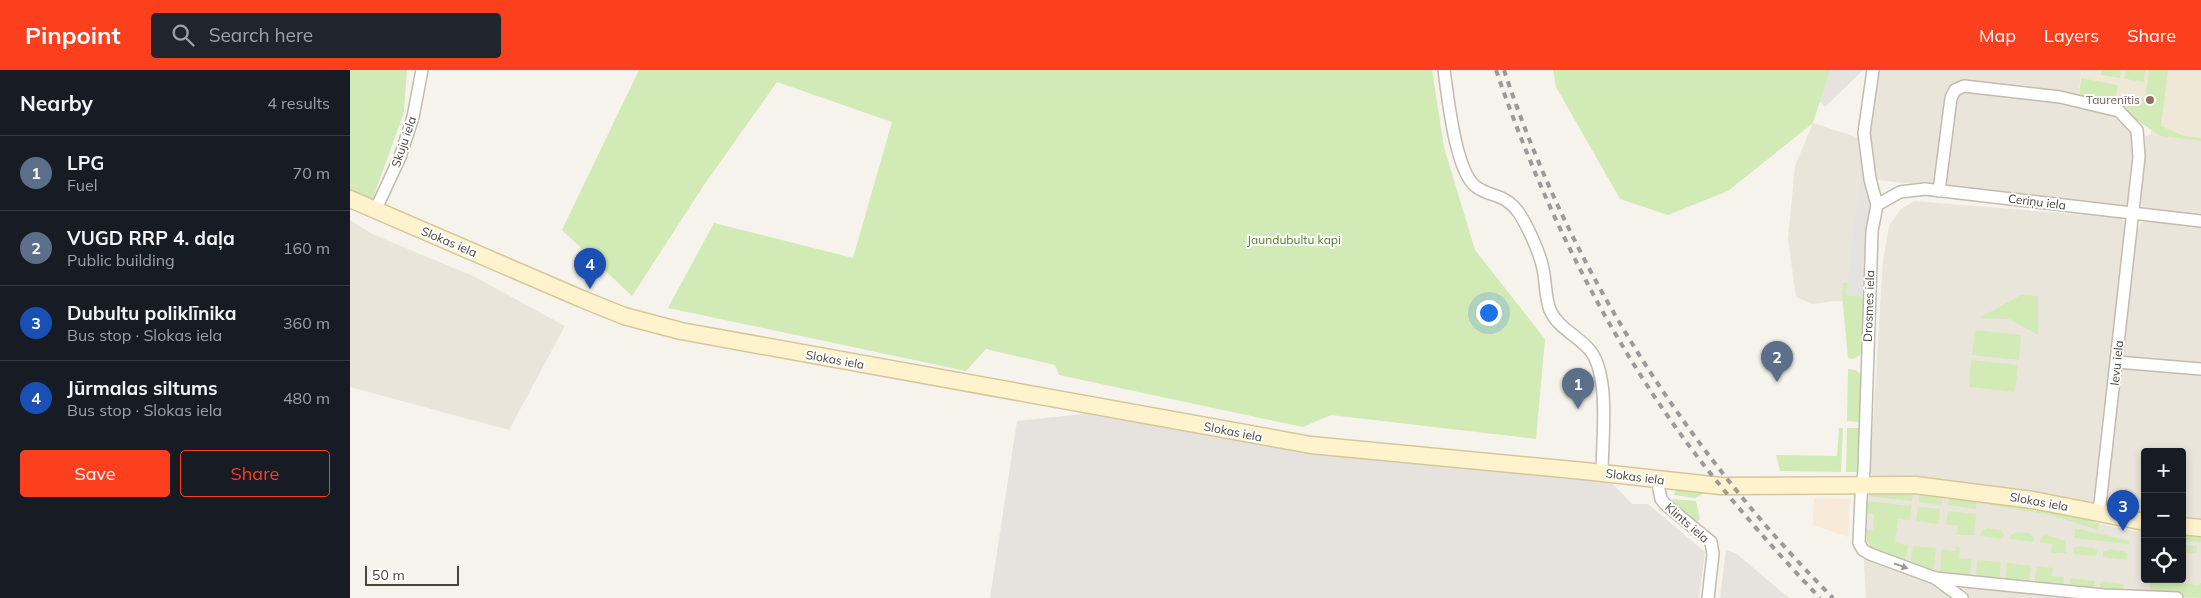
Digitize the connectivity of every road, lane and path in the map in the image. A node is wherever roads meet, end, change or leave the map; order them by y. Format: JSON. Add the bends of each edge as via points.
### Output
{"nodes":[{"id":1,"x":422,"y":70,"type":"edge"},
{"id":2,"x":1444,"y":70,"type":"edge"},
{"id":3,"x":1873,"y":70,"type":"edge"},
{"id":4,"x":1939,"y":191,"type":"junction"},
{"id":5,"x":350,"y":199,"type":"edge"},
{"id":6,"x":1878,"y":206,"type":"junction"},
{"id":7,"x":376,"y":210,"type":"junction"},
{"id":8,"x":2133,"y":213,"type":"junction"},
{"id":9,"x":2201,"y":221,"type":"edge"},
{"id":10,"x":2117,"y":362,"type":"junction"},
{"id":11,"x":2201,"y":370,"type":"edge"},
{"id":12,"x":1602,"y":473,"type":"junction"},
{"id":13,"x":1657,"y":479,"type":"junction"},
{"id":14,"x":1863,"y":484,"type":"junction"},
{"id":15,"x":2099,"y":513,"type":"junction"},
{"id":16,"x":2141,"y":521,"type":"edge"},
{"id":17,"x":2186,"y":526,"type":"edge"},
{"id":18,"x":2201,"y":528,"type":"edge"},
{"id":19,"x":1935,"y":578,"type":"junction"},
{"id":20,"x":2104,"y":596,"type":"edge"},
{"id":21,"x":1708,"y":598,"type":"edge"},
{"id":22,"x":1962,"y":598,"type":"edge"},
{"id":23,"x":2177,"y":598,"type":"edge"}],
"edges":[{"from":1,"to":7,"type":"street","name":"Skuju iela","via":[[413,117]]},
{"from":2,"to":12,"type":"street","via":[[1459,157],[1466,175],[1475,186],[1503,198],[1518,212],[1543,268],[1550,310],[1557,322],[1592,354],[1604,397]]},
{"from":3,"to":6,"type":"street","via":[[1864,133],[1870,179]]},
{"from":4,"to":6,"type":"street","name":"Ceriņu iela","via":[[1908,190]]},
{"from":4,"to":8,"type":"street","name":"Ceriņu iela"},
{"from":4,"to":8,"type":"street","name":"Ievu iela","via":[[1951,98],[1964,86],[2060,97],[2119,111],[2137,130],[2139,157]]},
{"from":5,"to":7,"type":"main road","name":"Slokas iela"},
{"from":6,"to":14,"type":"street","name":"Drosmes iela","via":[[1872,231]]},
{"from":7,"to":12,"type":"main road","name":"Slokas iela","via":[[624,316],[681,331],[1286,442]]},
{"from":8,"to":9,"type":"street","name":"Ceriņu iela"},
{"from":8,"to":10,"type":"street","name":"Ievu iela"},
{"from":10,"to":11,"type":"street"},
{"from":10,"to":15,"type":"street","name":"Ievu iela"},
{"from":12,"to":13,"type":"main road","name":"Slokas iela"},
{"from":13,"to":14,"type":"main road","name":"Slokas iela","via":[[1727,486]]},
{"from":13,"to":21,"type":"street","name":"Klints iela","via":[[1665,504],[1711,542],[1713,554]]},
{"from":14,"to":15,"type":"main road","name":"Slokas iela","via":[[1952,488]]},
{"from":14,"to":19,"type":"street","name":"Drosmes iela","one_way":true,"via":[[1859,544],[1863,550]]},
{"from":15,"to":16,"type":"main road","name":"Slokas iela"},
{"from":17,"to":18,"type":"main road"},
{"from":19,"to":20,"type":"street"},
{"from":19,"to":22,"type":"street"},
{"from":20,"to":23,"type":"street"}]}
